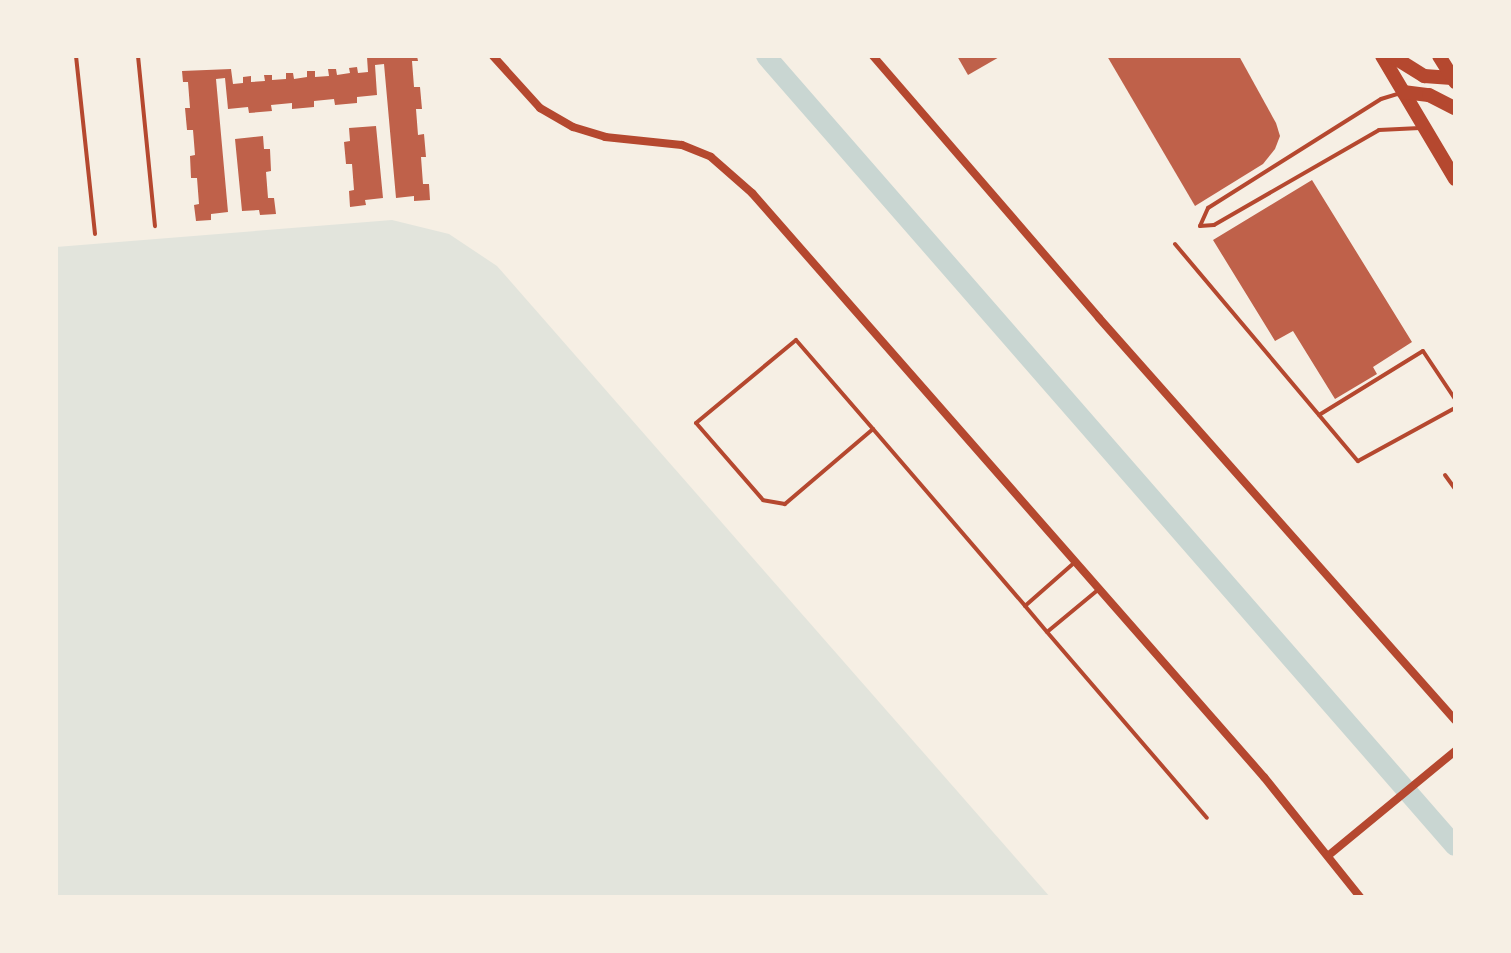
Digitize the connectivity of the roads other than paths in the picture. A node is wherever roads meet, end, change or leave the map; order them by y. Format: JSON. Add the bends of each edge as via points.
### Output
{"nodes":[{"id":1,"x":76,"y":56,"type":"edge"},
{"id":2,"x":138,"y":56,"type":"edge"},
{"id":3,"x":493,"y":56,"type":"edge"},
{"id":4,"x":873,"y":56,"type":"edge"},
{"id":5,"x":1382,"y":56,"type":"edge"},
{"id":6,"x":1392,"y":56,"type":"edge"},
{"id":7,"x":1439,"y":56,"type":"edge"},
{"id":8,"x":1454,"y":80,"type":"edge"},
{"id":9,"x":1403,"y":92,"type":"junction"},
{"id":10,"x":1455,"y":108,"type":"edge"},
{"id":11,"x":1425,"y":128,"type":"junction"},
{"id":12,"x":1455,"y":179,"type":"edge"},
{"id":13,"x":155,"y":226,"type":"dead end"},
{"id":14,"x":95,"y":234,"type":"dead end"},
{"id":15,"x":1175,"y":244,"type":"dead end"},
{"id":16,"x":1455,"y":399,"type":"edge"},
{"id":17,"x":1455,"y":408,"type":"edge"},
{"id":18,"x":1319,"y":415,"type":"junction"},
{"id":19,"x":873,"y":429,"type":"junction"},
{"id":20,"x":1445,"y":475,"type":"dead end"},
{"id":21,"x":1455,"y":489,"type":"edge"},
{"id":22,"x":1075,"y":562,"type":"junction"},
{"id":23,"x":1099,"y":589,"type":"junction"},
{"id":24,"x":1025,"y":606,"type":"junction"},
{"id":25,"x":1047,"y":632,"type":"junction"},
{"id":26,"x":1455,"y":720,"type":"edge"},
{"id":27,"x":1455,"y":751,"type":"edge"},
{"id":28,"x":1207,"y":818,"type":"dead end"},
{"id":29,"x":1329,"y":855,"type":"junction"},
{"id":30,"x":1360,"y":897,"type":"edge"}],
"edges":[{"from":1,"to":14,"type":"lane"},
{"from":2,"to":13,"type":"lane"},
{"from":3,"to":22,"type":"street","via":[[540,108],[573,127],[605,137],[682,145],[711,157],[752,193]]},
{"from":4,"to":26,"type":"street"},
{"from":5,"to":9,"type":"main road"},
{"from":6,"to":8,"type":"main road","via":[[1424,76]]},
{"from":7,"to":8,"type":"main road"},
{"from":9,"to":10,"type":"main road","via":[[1429,95]]},
{"from":9,"to":11,"type":"main road"},
{"from":9,"to":11,"type":"lane","via":[[1381,99],[1208,208],[1200,226],[1214,225],[1379,130]]},
{"from":11,"to":12,"type":"main road"},
{"from":15,"to":18,"type":"lane"},
{"from":16,"to":18,"type":"lane","via":[[1423,351]]},
{"from":17,"to":18,"type":"lane","via":[[1358,461]]},
{"from":19,"to":19,"type":"lane","via":[[796,340],[696,423],[763,500],[785,504]]},
{"from":19,"to":24,"type":"lane"},
{"from":20,"to":21,"type":"lane"},
{"from":22,"to":23,"type":"street"},
{"from":22,"to":24,"type":"lane"},
{"from":23,"to":25,"type":"lane"},
{"from":23,"to":29,"type":"street"},
{"from":24,"to":25,"type":"lane"},
{"from":25,"to":28,"type":"lane"},
{"from":27,"to":29,"type":"street"},
{"from":29,"to":30,"type":"street"}]}
